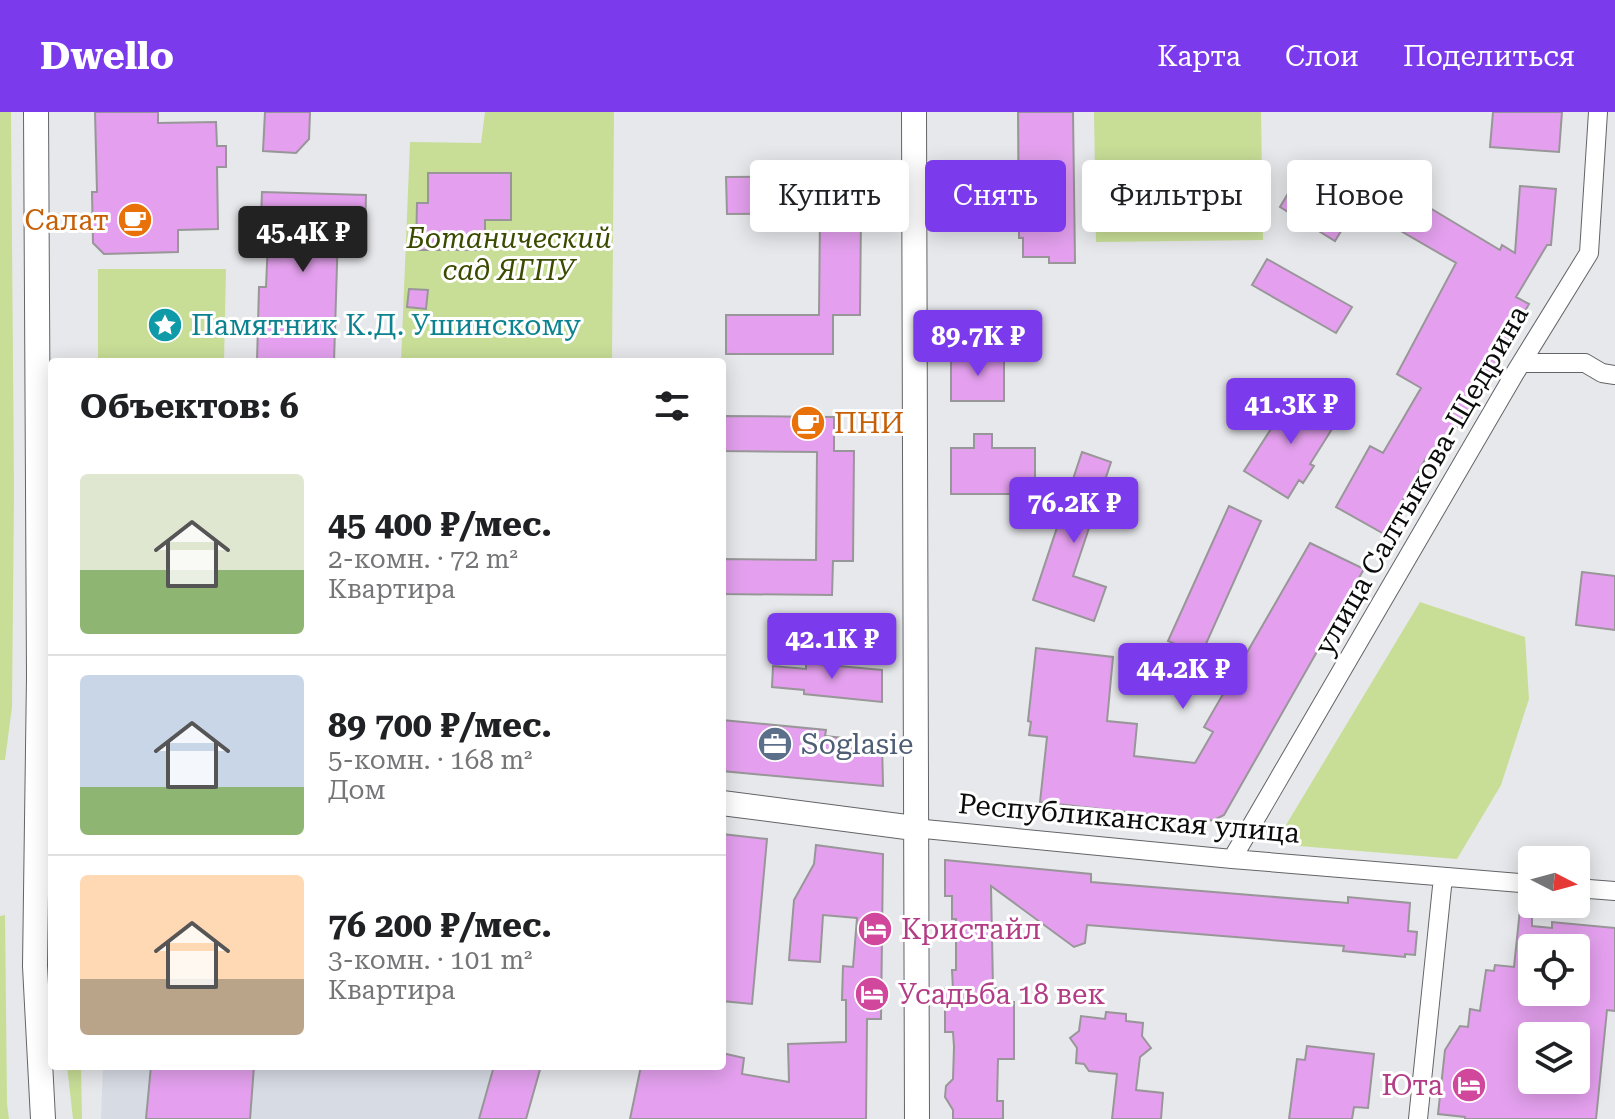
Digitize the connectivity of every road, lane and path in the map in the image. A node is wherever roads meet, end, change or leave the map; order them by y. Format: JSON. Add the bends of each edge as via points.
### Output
{"nodes":[{"id":1,"x":36,"y":112,"type":"edge"},
{"id":2,"x":914,"y":112,"type":"edge"},
{"id":3,"x":1598,"y":112,"type":"edge"},
{"id":4,"x":1522,"y":363,"type":"junction"},
{"id":5,"x":1615,"y":375,"type":"edge"},
{"id":6,"x":45,"y":707,"type":"edge"},
{"id":7,"x":726,"y":804,"type":"edge"},
{"id":8,"x":914,"y":828,"type":"junction"},
{"id":9,"x":1232,"y":859,"type":"junction"},
{"id":10,"x":1443,"y":877,"type":"junction"},
{"id":11,"x":1518,"y":883,"type":"edge"},
{"id":12,"x":1590,"y":889,"type":"edge"},
{"id":13,"x":1615,"y":891,"type":"edge"},
{"id":14,"x":43,"y":1119,"type":"edge"},
{"id":15,"x":917,"y":1119,"type":"edge"},
{"id":16,"x":1418,"y":1119,"type":"edge"}],
"edges":[{"from":1,"to":6,"type":"main road"},
{"from":2,"to":8,"type":"main road"},
{"from":3,"to":4,"type":"street","name":"улица Салтыкова-Щедрина","via":[[1589,253]]},
{"from":4,"to":5,"type":"street","via":[[1585,363]]},
{"from":4,"to":9,"type":"street","name":"улица Салтыкова-Щедрина"},
{"from":6,"to":14,"type":"main road","via":[[35,966]]},
{"from":7,"to":8,"type":"main road","name":"Республиканская улица"},
{"from":8,"to":9,"type":"street","name":"Республиканская улица"},
{"from":8,"to":15,"type":"main road"},
{"from":9,"to":10,"type":"street","name":"Республиканская улица"},
{"from":10,"to":11,"type":"street","name":"Республиканская улица"},
{"from":10,"to":16,"type":"street"},
{"from":12,"to":13,"type":"street"}]}
